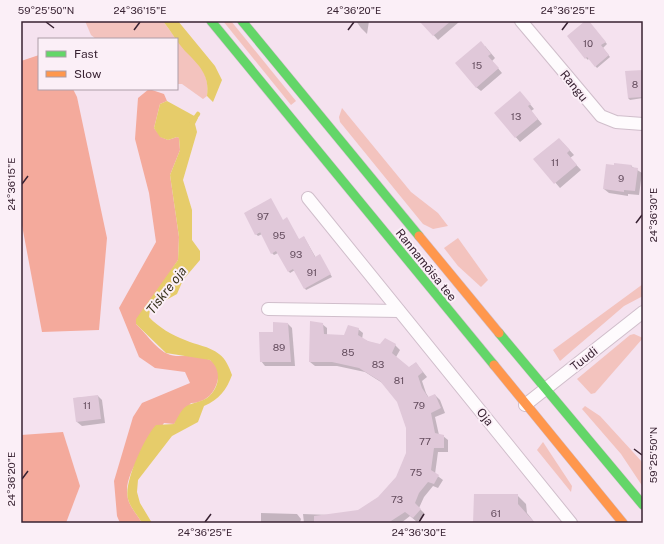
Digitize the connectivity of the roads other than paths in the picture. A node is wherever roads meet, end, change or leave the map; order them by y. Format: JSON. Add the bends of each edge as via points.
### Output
{"nodes":[{"id":1,"x":211,"y":21,"type":"edge"},
{"id":2,"x":242,"y":21,"type":"edge"},
{"id":3,"x":521,"y":21,"type":"edge"},
{"id":4,"x":643,"y":124,"type":"edge"},
{"id":5,"x":308,"y":198,"type":"dead end"},
{"id":6,"x":268,"y":309,"type":"dead end"},
{"id":7,"x":399,"y":311,"type":"junction"},
{"id":8,"x":643,"y":312,"type":"edge"},
{"id":9,"x":545,"y":389,"type":"junction"},
{"id":10,"x":526,"y":405,"type":"junction"},
{"id":11,"x":643,"y":505,"type":"edge"},
{"id":12,"x":570,"y":523,"type":"edge"},
{"id":13,"x":623,"y":523,"type":"edge"}],
"edges":[{"from":1,"to":10,"type":"main road","name":"Rannamõisa tee"},
{"from":2,"to":9,"type":"main road","name":"Rannamõisa tee"},
{"from":3,"to":4,"type":"street","name":"Rangu","via":[[601,116],[616,122]]},
{"from":5,"to":7,"type":"street","name":"Oja"},
{"from":6,"to":7,"type":"street"},
{"from":7,"to":12,"type":"street","name":"Oja"},
{"from":8,"to":9,"type":"street","name":"Tuudi"},
{"from":9,"to":10,"type":"street","name":"Tuudi"},
{"from":9,"to":11,"type":"main road","name":"Rannamõisa tee"},
{"from":10,"to":13,"type":"main road","name":"Rannamõisa tee"}]}
